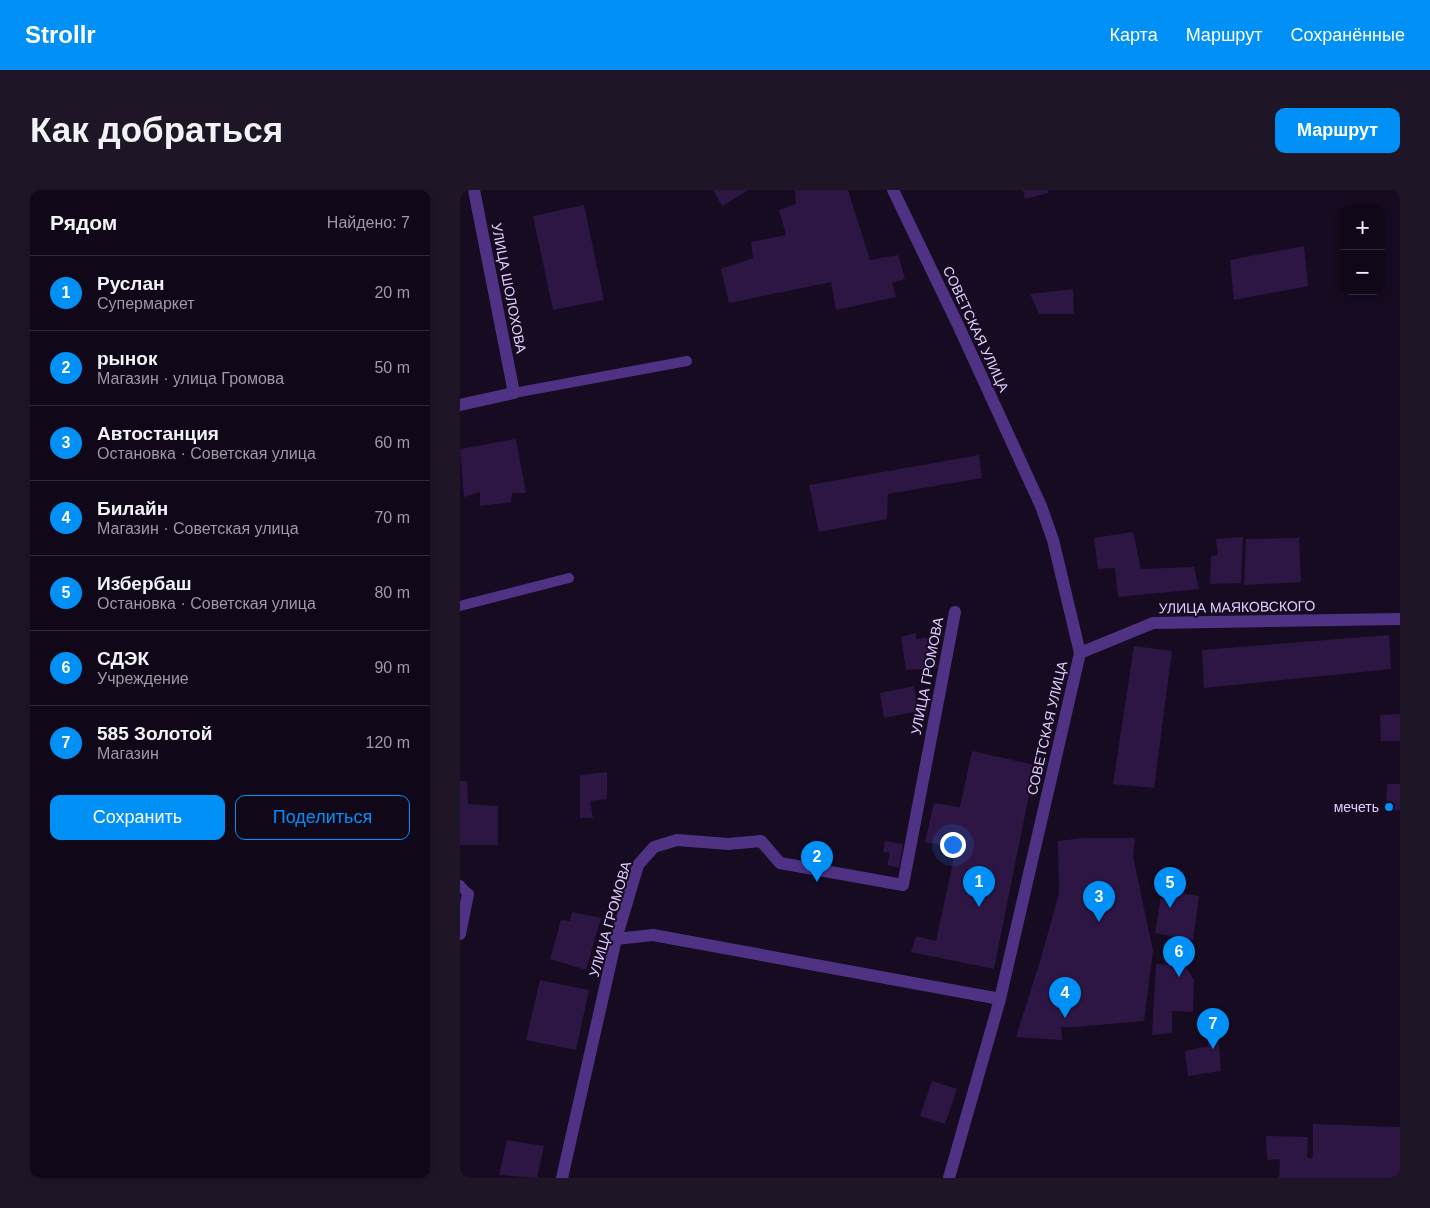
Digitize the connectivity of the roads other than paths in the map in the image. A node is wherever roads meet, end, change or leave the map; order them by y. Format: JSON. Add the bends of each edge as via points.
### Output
{"nodes":[{"id":1,"x":474,"y":190,"type":"edge"},
{"id":2,"x":894,"y":190,"type":"edge"},
{"id":3,"x":687,"y":361,"type":"dead end"},
{"id":4,"x":514,"y":393,"type":"junction"},
{"id":5,"x":460,"y":405,"type":"edge"},
{"id":6,"x":569,"y":578,"type":"dead end"},
{"id":7,"x":460,"y":606,"type":"edge"},
{"id":8,"x":955,"y":612,"type":"dead end"},
{"id":9,"x":1400,"y":619,"type":"edge"},
{"id":10,"x":1080,"y":653,"type":"junction"},
{"id":11,"x":464,"y":890,"type":"edge"},
{"id":12,"x":460,"y":934,"type":"edge"},
{"id":13,"x":616,"y":939,"type":"junction"},
{"id":14,"x":1000,"y":999,"type":"junction"},
{"id":15,"x":562,"y":1178,"type":"edge"},
{"id":16,"x":949,"y":1178,"type":"edge"}],
"edges":[{"from":1,"to":4,"type":"street","name":"УЛИЦА ШОЛОХОВА"},
{"from":2,"to":10,"type":"street","name":"СОВЕТСКАЯ УЛИЦА","via":[[1041,506],[1053,540]]},
{"from":3,"to":4,"type":"lane"},
{"from":4,"to":5,"type":"street"},
{"from":6,"to":7,"type":"lane"},
{"from":8,"to":13,"type":"street","name":"УЛИЦА ГРОМОВА","via":[[902,885],[780,863],[761,841],[728,844],[677,840],[654,846],[638,865]]},
{"from":9,"to":10,"type":"street","name":"УЛИЦА МАЯКОВСКОГО","via":[[1153,623]]},
{"from":10,"to":14,"type":"street","name":"СОВЕТСКАЯ УЛИЦА"},
{"from":11,"to":12,"type":"street"},
{"from":13,"to":14,"type":"street","via":[[653,934]]},
{"from":13,"to":15,"type":"street","name":"УЛИЦА ГРОМОВА"},
{"from":14,"to":16,"type":"street","name":"СОВЕТСКАЯ УЛИЦА"}]}
